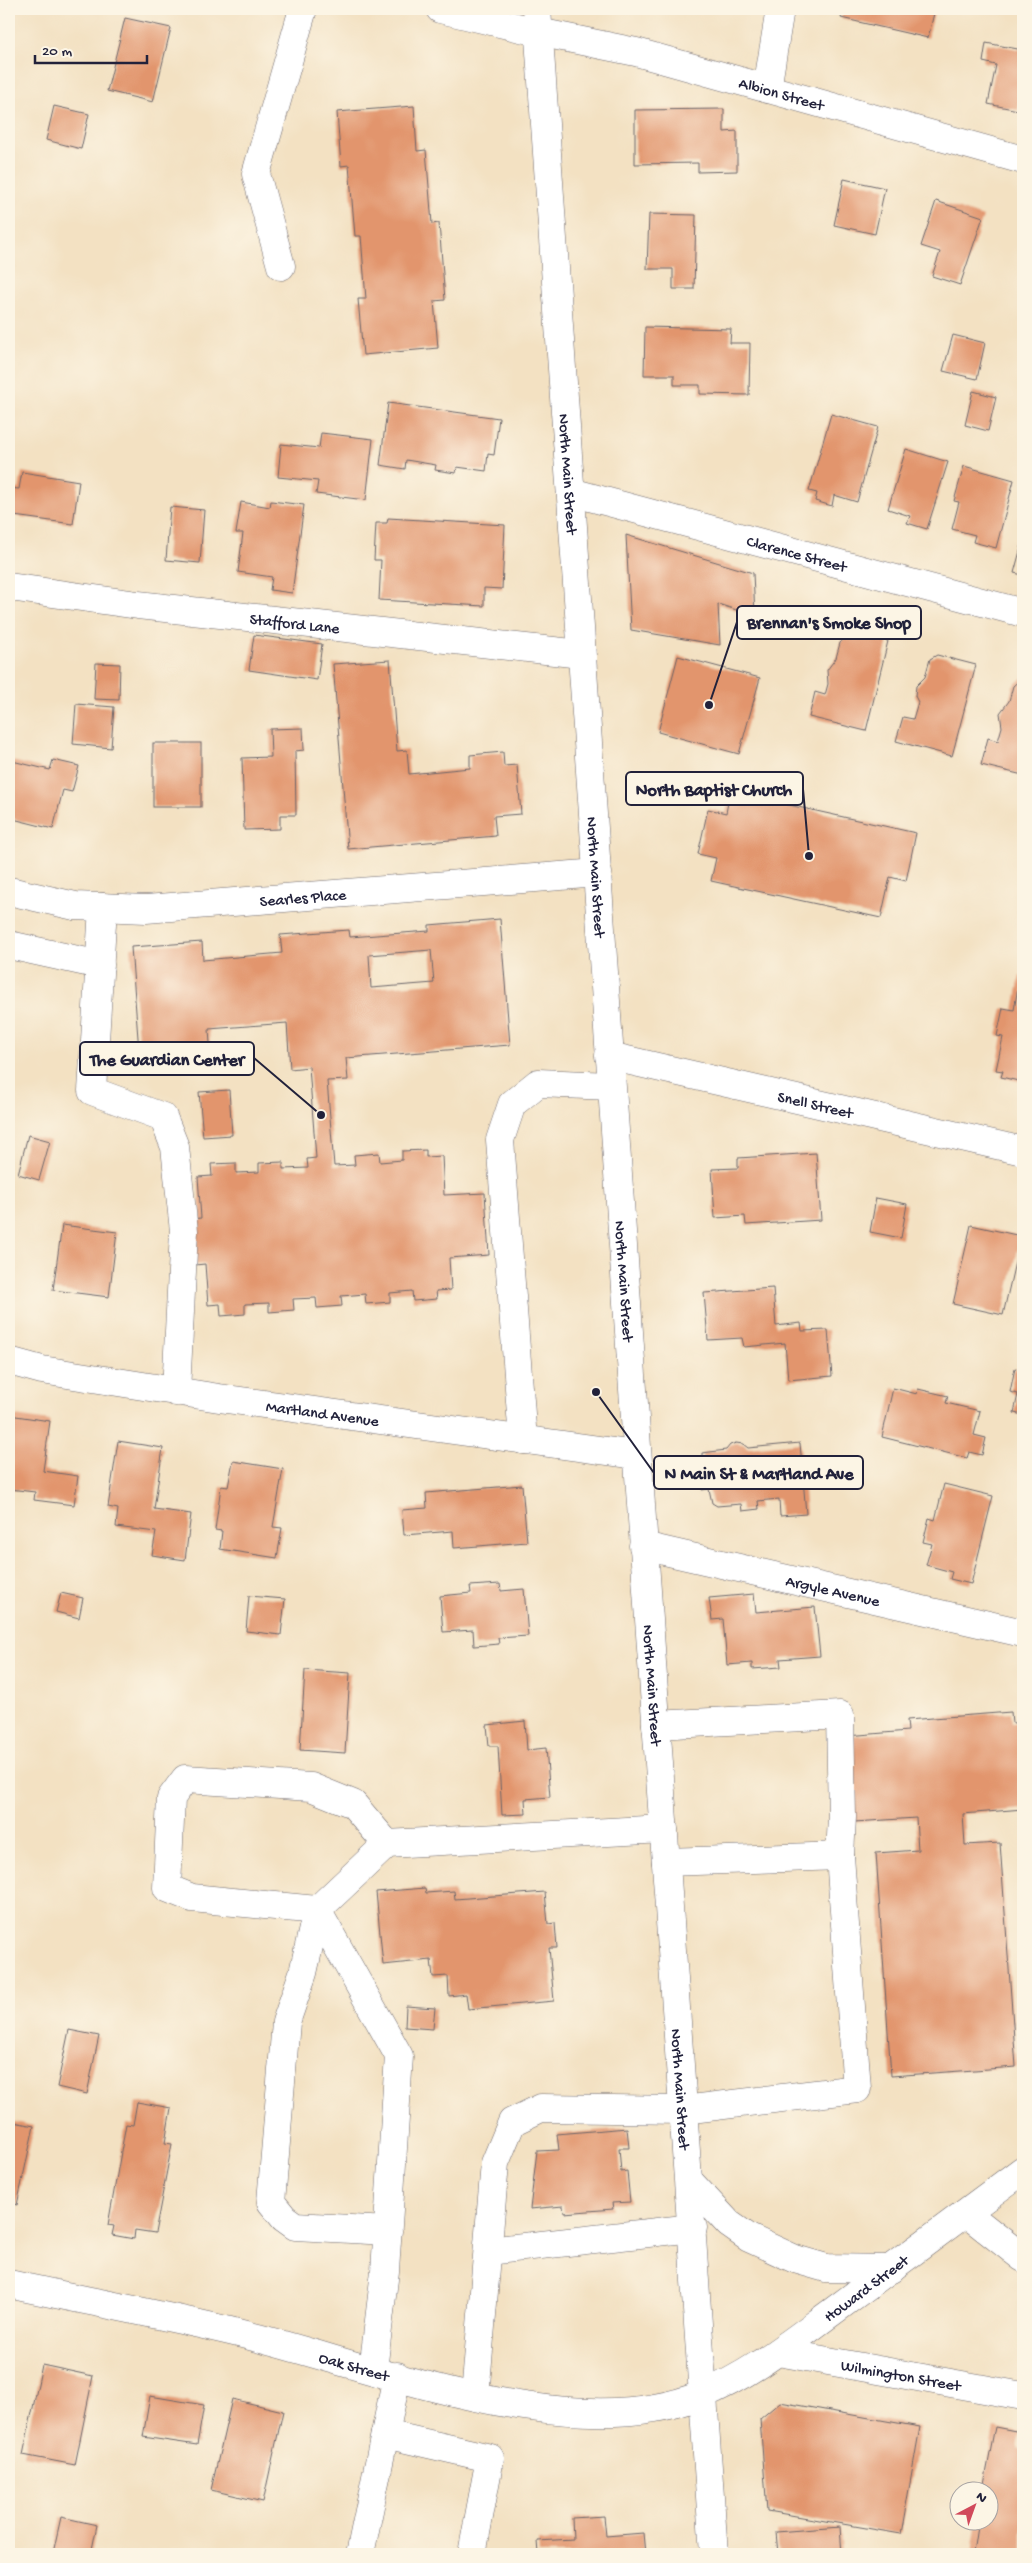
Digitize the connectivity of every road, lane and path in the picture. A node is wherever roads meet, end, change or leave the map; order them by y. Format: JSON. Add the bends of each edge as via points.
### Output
{"nodes":[{"id":1,"x":303,"y":9,"type":"edge"},
{"id":2,"x":440,"y":9,"type":"edge"},
{"id":3,"x":780,"y":9,"type":"edge"},
{"id":4,"x":538,"y":21,"type":"edge"},
{"id":5,"x":767,"y":89,"type":"junction"},
{"id":6,"x":1023,"y":160,"type":"edge"},
{"id":7,"x":281,"y":266,"type":"dead end"},
{"id":8,"x":571,"y":492,"type":"junction"},
{"id":9,"x":9,"y":587,"type":"edge"},
{"id":10,"x":1023,"y":612,"type":"edge"},
{"id":11,"x":581,"y":654,"type":"junction"},
{"id":12,"x":598,"y":873,"type":"junction"},
{"id":13,"x":9,"y":890,"type":"edge"},
{"id":14,"x":103,"y":907,"type":"junction"},
{"id":15,"x":9,"y":944,"type":"edge"},
{"id":16,"x":100,"y":965,"type":"junction"},
{"id":17,"x":609,"y":1056,"type":"junction"},
{"id":18,"x":611,"y":1086,"type":"junction"},
{"id":19,"x":1023,"y":1151,"type":"edge"},
{"id":20,"x":9,"y":1361,"type":"edge"},
{"id":21,"x":176,"y":1392,"type":"junction"},
{"id":22,"x":523,"y":1440,"type":"junction"},
{"id":23,"x":636,"y":1455,"type":"junction"},
{"id":24,"x":642,"y":1546,"type":"junction"},
{"id":25,"x":1023,"y":1634,"type":"edge"},
{"id":26,"x":656,"y":1724,"type":"junction"},
{"id":27,"x":664,"y":1829,"type":"junction"},
{"id":28,"x":387,"y":1844,"type":"junction"},
{"id":29,"x":840,"y":1856,"type":"junction"},
{"id":30,"x":666,"y":1862,"type":"junction"},
{"id":31,"x":317,"y":1910,"type":"junction"},
{"id":32,"x":683,"y":2110,"type":"junction"},
{"id":33,"x":1023,"y":2170,"type":"edge"},
{"id":34,"x":689,"y":2181,"type":"junction"},
{"id":35,"x":966,"y":2213,"type":"junction"},
{"id":36,"x":693,"y":2228,"type":"junction"},
{"id":37,"x":388,"y":2231,"type":"junction"},
{"id":38,"x":488,"y":2251,"type":"junction"},
{"id":39,"x":1023,"y":2258,"type":"edge"},
{"id":40,"x":891,"y":2268,"type":"junction"},
{"id":41,"x":9,"y":2284,"type":"edge"},
{"id":42,"x":778,"y":2352,"type":"junction"},
{"id":43,"x":385,"y":2373,"type":"junction"},
{"id":44,"x":702,"y":2395,"type":"junction"},
{"id":45,"x":475,"y":2396,"type":"junction"},
{"id":46,"x":1023,"y":2396,"type":"edge"},
{"id":47,"x":385,"y":2434,"type":"junction"},
{"id":48,"x":360,"y":2554,"type":"edge"},
{"id":49,"x":472,"y":2554,"type":"edge"},
{"id":50,"x":714,"y":2554,"type":"edge"}],
"edges":[{"from":1,"to":7,"type":"street","via":[[256,174]]},
{"from":2,"to":4,"type":"street","name":"Albion Street"},
{"from":3,"to":5,"type":"street"},
{"from":4,"to":5,"type":"street","name":"Albion Street"},
{"from":4,"to":8,"type":"street","name":"North Main Street"},
{"from":5,"to":6,"type":"street","name":"Albion Street"},
{"from":8,"to":10,"type":"street","name":"Clarence Street"},
{"from":8,"to":11,"type":"street","name":"North Main Street"},
{"from":9,"to":11,"type":"street","name":"Stafford Lane","via":[[138,605]]},
{"from":11,"to":12,"type":"street","name":"North Main Street"},
{"from":12,"to":14,"type":"street","name":"Searles Place","via":[[146,909]]},
{"from":12,"to":17,"type":"street","name":"North Main Street"},
{"from":13,"to":14,"type":"street","name":"Searles Place","via":[[75,906]]},
{"from":14,"to":16,"type":"street"},
{"from":15,"to":16,"type":"street"},
{"from":16,"to":21,"type":"street","via":[[92,1091],[162,1117],[174,1147],[184,1232]]},
{"from":17,"to":18,"type":"street","name":"North Main Street"},
{"from":17,"to":19,"type":"street","name":"Snell Street"},
{"from":18,"to":22,"type":"street","via":[[538,1083],[512,1104],[500,1140]]},
{"from":18,"to":23,"type":"street","name":"North Main Street"},
{"from":20,"to":21,"type":"street","name":"Martland Avenue","via":[[42,1370]]},
{"from":21,"to":22,"type":"street","name":"Martland Avenue"},
{"from":22,"to":23,"type":"street","name":"Martland Avenue"},
{"from":23,"to":24,"type":"street","name":"North Main Street"},
{"from":24,"to":25,"type":"street","name":"Argyle Avenue"},
{"from":24,"to":26,"type":"street","name":"North Main Street"},
{"from":26,"to":27,"type":"street","name":"North Main Street"},
{"from":26,"to":29,"type":"street","via":[[840,1714]]},
{"from":27,"to":28,"type":"street"},
{"from":27,"to":30,"type":"street","name":"North Main Street"},
{"from":28,"to":31,"type":"street"},
{"from":28,"to":31,"type":"street","via":[[353,1804],[311,1787],[185,1780],[171,1798],[167,1888],[192,1898]]},
{"from":29,"to":30,"type":"street"},
{"from":29,"to":32,"type":"street","via":[[857,2089]]},
{"from":30,"to":32,"type":"street","name":"North Main Street"},
{"from":31,"to":37,"type":"street","via":[[400,2056]]},
{"from":31,"to":37,"type":"street","via":[[303,1973],[286,2022],[271,2202],[295,2226]]},
{"from":32,"to":34,"type":"street","name":"North Main Street"},
{"from":32,"to":38,"type":"street","via":[[541,2108],[512,2122],[495,2163]]},
{"from":33,"to":35,"type":"street","name":"Howard Street"},
{"from":34,"to":36,"type":"street","name":"North Main Street"},
{"from":34,"to":40,"type":"street","via":[[729,2224],[749,2238],[794,2259],[826,2268]]},
{"from":35,"to":39,"type":"street"},
{"from":35,"to":40,"type":"street","name":"Howard Street"},
{"from":36,"to":38,"type":"street"},
{"from":36,"to":44,"type":"street","name":"North Main Street"},
{"from":37,"to":43,"type":"street"},
{"from":38,"to":45,"type":"street"},
{"from":40,"to":42,"type":"street","name":"Howard Street"},
{"from":41,"to":43,"type":"street","name":"Oak Street","via":[[242,2334]]},
{"from":42,"to":44,"type":"street","name":"Howard Street"},
{"from":42,"to":46,"type":"street","name":"Wilmington Street"},
{"from":43,"to":45,"type":"street","name":"Oak Street"},
{"from":43,"to":47,"type":"street"},
{"from":44,"to":45,"type":"street","name":"Oak Street","via":[[671,2405],[609,2413],[518,2405]]},
{"from":44,"to":50,"type":"street","name":"North Main Street"},
{"from":47,"to":48,"type":"street"},
{"from":47,"to":49,"type":"street","via":[[490,2458]]}]}
